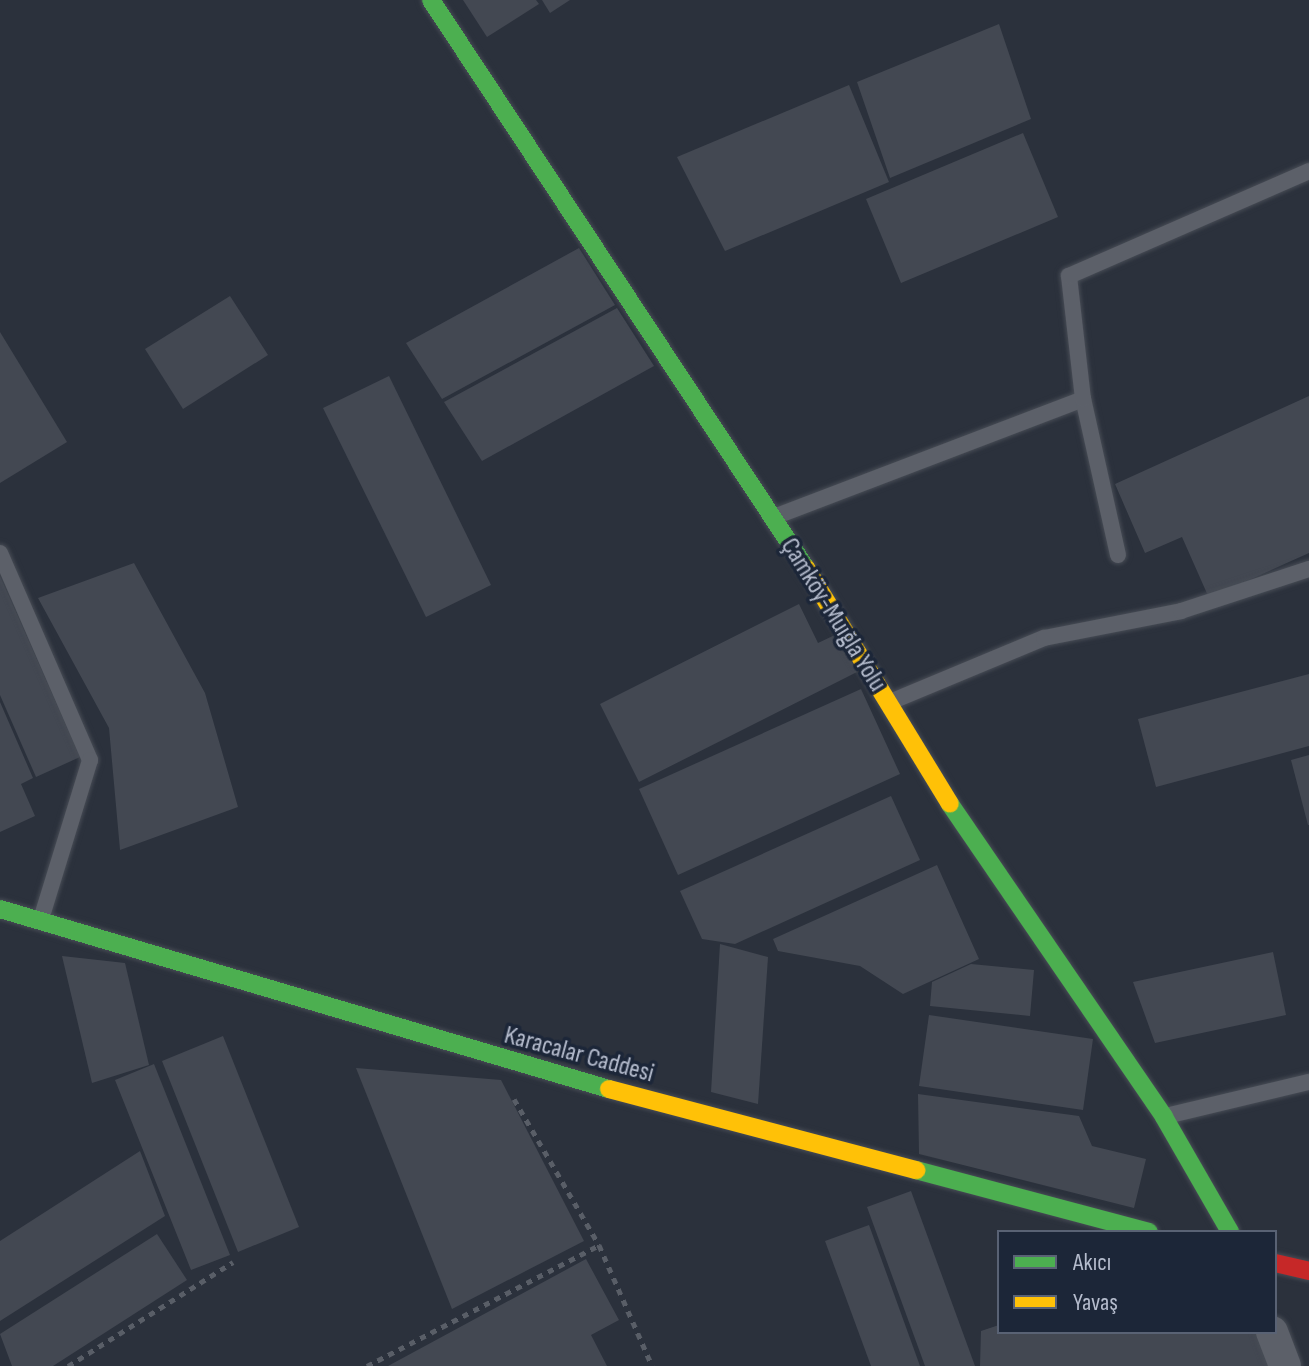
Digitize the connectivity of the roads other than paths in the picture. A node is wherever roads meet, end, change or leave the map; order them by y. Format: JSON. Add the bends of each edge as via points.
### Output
{"nodes":[{"id":1,"x":431,"y":0,"type":"edge"},
{"id":2,"x":1309,"y":171,"type":"edge"},
{"id":3,"x":1083,"y":399,"type":"junction"},
{"id":4,"x":772,"y":518,"type":"junction"},
{"id":5,"x":0,"y":553,"type":"edge"},
{"id":6,"x":1118,"y":555,"type":"dead end"},
{"id":7,"x":1309,"y":569,"type":"edge"},
{"id":8,"x":889,"y":702,"type":"junction"},
{"id":9,"x":0,"y":909,"type":"edge"},
{"id":10,"x":40,"y":921,"type":"junction"},
{"id":11,"x":1309,"y":1082,"type":"edge"},
{"id":12,"x":1164,"y":1117,"type":"junction"},
{"id":13,"x":1141,"y":1230,"type":"edge"},
{"id":14,"x":1229,"y":1230,"type":"edge"},
{"id":15,"x":1277,"y":1263,"type":"edge"},
{"id":16,"x":1309,"y":1271,"type":"edge"},
{"id":17,"x":1273,"y":1334,"type":"edge"},
{"id":18,"x":1285,"y":1366,"type":"edge"}],
"edges":[{"from":1,"to":4,"type":"street","name":"Çamköy-Muığla Yolu"},
{"from":2,"to":3,"type":"lane","via":[[1069,276]]},
{"from":3,"to":4,"type":"lane"},
{"from":3,"to":6,"type":"lane"},
{"from":4,"to":8,"type":"street","name":"Çamköy-Muığla Yolu"},
{"from":5,"to":10,"type":"lane","via":[[90,760]]},
{"from":7,"to":8,"type":"lane","via":[[1181,611],[1044,638]]},
{"from":8,"to":12,"type":"street","name":"Çamköy-Muığla Yolu","via":[[961,822]]},
{"from":9,"to":10,"type":"street","name":"Karacalar Caddesi"},
{"from":10,"to":13,"type":"street","name":"Karacalar Caddesi","via":[[489,1057]]},
{"from":11,"to":12,"type":"lane"},
{"from":12,"to":14,"type":"street","name":"Çamköy-Muığla Yolu"},
{"from":15,"to":16,"type":"street"},
{"from":17,"to":18,"type":"street"}]}
